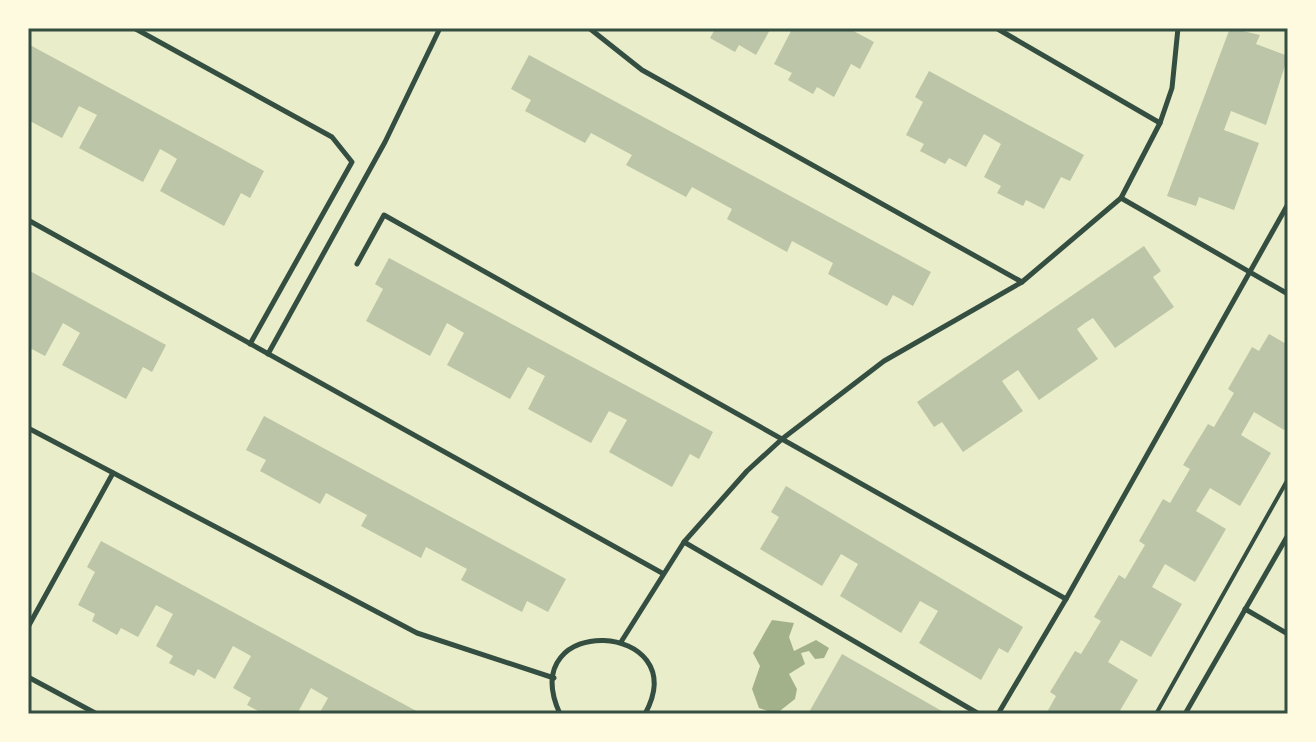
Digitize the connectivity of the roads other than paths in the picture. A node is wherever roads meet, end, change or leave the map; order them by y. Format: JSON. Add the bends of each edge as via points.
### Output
{"nodes":[{"id":1,"x":134,"y":28,"type":"edge"},
{"id":2,"x":440,"y":28,"type":"edge"},
{"id":3,"x":589,"y":28,"type":"edge"},
{"id":4,"x":996,"y":28,"type":"edge"},
{"id":5,"x":1178,"y":28,"type":"edge"},
{"id":6,"x":1160,"y":123,"type":"junction"},
{"id":7,"x":1121,"y":198,"type":"junction"},
{"id":8,"x":1288,"y":204,"type":"edge"},
{"id":9,"x":28,"y":220,"type":"edge"},
{"id":10,"x":357,"y":264,"type":"dead end"},
{"id":11,"x":1249,"y":273,"type":"junction"},
{"id":12,"x":1022,"y":282,"type":"junction"},
{"id":13,"x":1288,"y":294,"type":"edge"},
{"id":14,"x":250,"y":344,"type":"junction"},
{"id":15,"x":268,"y":354,"type":"junction"},
{"id":16,"x":28,"y":428,"type":"edge"},
{"id":17,"x":782,"y":439,"type":"junction"},
{"id":18,"x":113,"y":473,"type":"junction"},
{"id":19,"x":1288,"y":535,"type":"edge"},
{"id":20,"x":684,"y":542,"type":"junction"},
{"id":21,"x":662,"y":573,"type":"junction"},
{"id":22,"x":1066,"y":599,"type":"junction"},
{"id":23,"x":1245,"y":609,"type":"junction"},
{"id":24,"x":28,"y":627,"type":"edge"},
{"id":25,"x":1288,"y":634,"type":"edge"},
{"id":26,"x":621,"y":642,"type":"junction"},
{"id":27,"x":28,"y":677,"type":"edge"},
{"id":28,"x":554,"y":678,"type":"junction"},
{"id":29,"x":97,"y":714,"type":"edge"},
{"id":30,"x":560,"y":714,"type":"edge"},
{"id":31,"x":645,"y":714,"type":"edge"},
{"id":32,"x":979,"y":714,"type":"edge"},
{"id":33,"x":998,"y":714,"type":"edge"},
{"id":34,"x":1185,"y":714,"type":"edge"}],
"edges":[{"from":1,"to":14,"type":"lane","via":[[332,137],[352,162]]},
{"from":2,"to":15,"type":"lane","via":[[385,142]]},
{"from":3,"to":12,"type":"lane","via":[[642,70]]},
{"from":4,"to":6,"type":"lane"},
{"from":5,"to":6,"type":"lane","via":[[1172,88]]},
{"from":6,"to":7,"type":"lane"},
{"from":7,"to":11,"type":"lane"},
{"from":7,"to":12,"type":"lane"},
{"from":8,"to":11,"type":"lane"},
{"from":9,"to":14,"type":"lane"},
{"from":10,"to":17,"type":"lane","via":[[384,215]]},
{"from":11,"to":13,"type":"lane"},
{"from":11,"to":22,"type":"lane"},
{"from":12,"to":17,"type":"lane","via":[[884,361]]},
{"from":14,"to":15,"type":"lane"},
{"from":15,"to":21,"type":"lane"},
{"from":16,"to":18,"type":"lane"},
{"from":17,"to":20,"type":"lane"},
{"from":17,"to":22,"type":"lane"},
{"from":18,"to":24,"type":"lane"},
{"from":18,"to":28,"type":"lane","via":[[417,633]]},
{"from":19,"to":23,"type":"lane"},
{"from":20,"to":21,"type":"lane"},
{"from":20,"to":32,"type":"lane"},
{"from":21,"to":26,"type":"lane"},
{"from":22,"to":33,"type":"lane"},
{"from":23,"to":25,"type":"lane"},
{"from":23,"to":34,"type":"lane"},
{"from":26,"to":28,"type":"lane","via":[[596,638],[580,643],[566,654]]},
{"from":26,"to":31,"type":"lane","via":[[650,670],[653,687]]},
{"from":27,"to":29,"type":"lane"},
{"from":28,"to":30,"type":"lane"}]}
